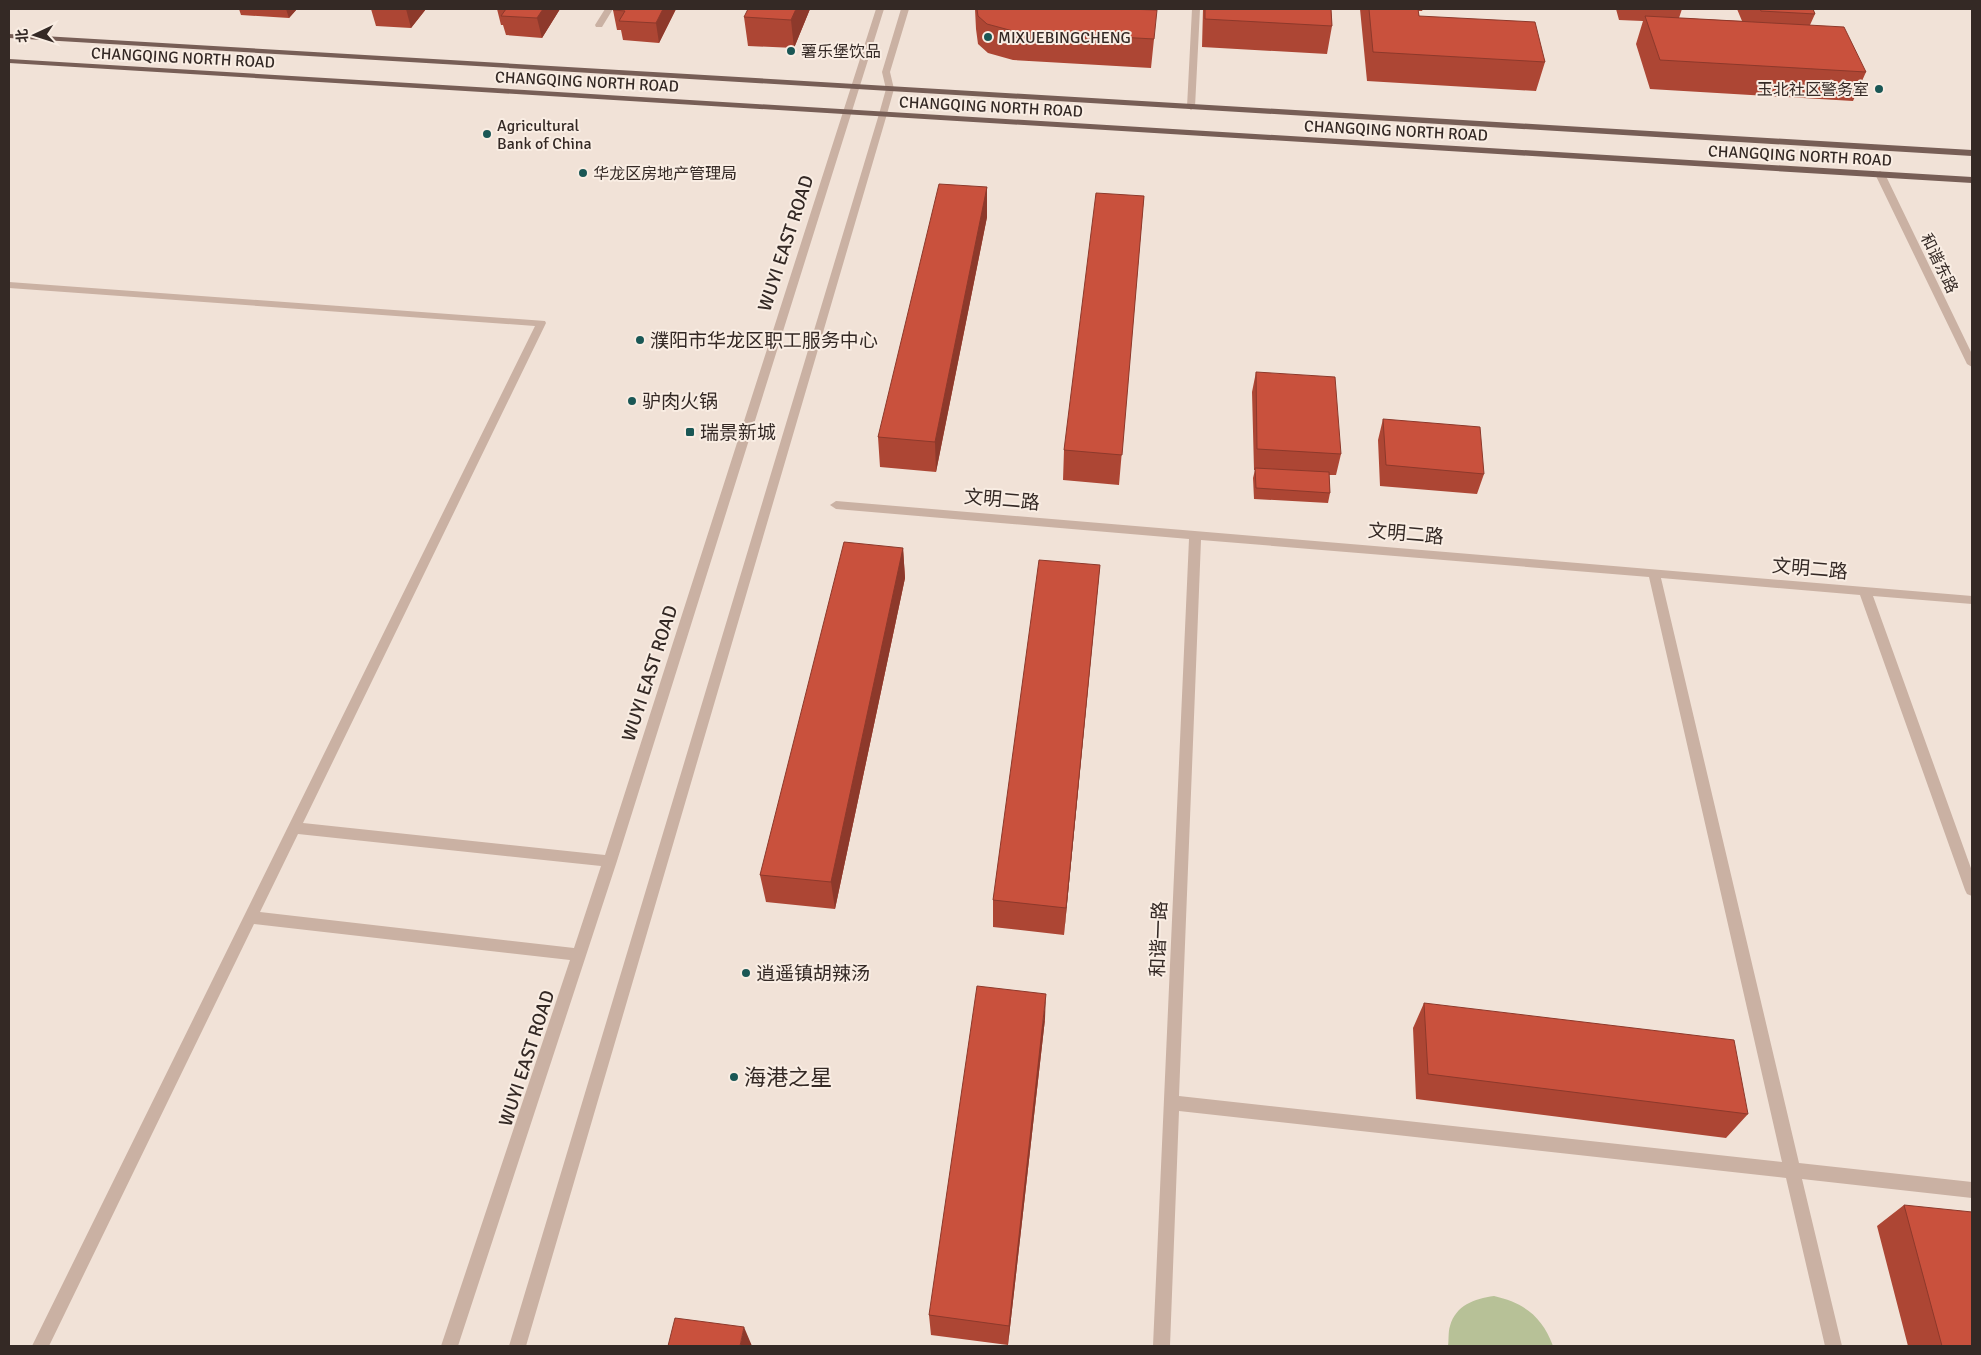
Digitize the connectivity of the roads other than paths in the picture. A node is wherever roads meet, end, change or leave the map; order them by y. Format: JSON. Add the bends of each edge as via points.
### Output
{"nodes":[{"id":1,"x":608,"y":9,"type":"edge"},
{"id":2,"x":880,"y":9,"type":"edge"},
{"id":3,"x":906,"y":9,"type":"edge"},
{"id":4,"x":1196,"y":9,"type":"edge"},
{"id":5,"x":599,"y":25,"type":"dead end"},
{"id":6,"x":9,"y":36,"type":"edge"},
{"id":7,"x":9,"y":61,"type":"edge"},
{"id":8,"x":855,"y":86,"type":"junction"},
{"id":9,"x":890,"y":89,"type":"junction"},
{"id":10,"x":1191,"y":107,"type":"junction"},
{"id":11,"x":846,"y":112,"type":"junction"},
{"id":12,"x":883,"y":114,"type":"junction"},
{"id":13,"x":1972,"y":153,"type":"edge"},
{"id":14,"x":1880,"y":174,"type":"junction"},
{"id":15,"x":1972,"y":180,"type":"edge"},
{"id":16,"x":9,"y":285,"type":"edge"},
{"id":17,"x":1972,"y":364,"type":"edge"},
{"id":18,"x":836,"y":505,"type":"dead end"},
{"id":19,"x":1195,"y":534,"type":"junction"},
{"id":20,"x":1654,"y":573,"type":"junction"},
{"id":21,"x":1865,"y":591,"type":"junction"},
{"id":22,"x":1972,"y":600,"type":"edge"},
{"id":23,"x":294,"y":828,"type":"junction"},
{"id":24,"x":610,"y":861,"type":"junction"},
{"id":25,"x":1972,"y":890,"type":"edge"},
{"id":26,"x":250,"y":917,"type":"junction"},
{"id":27,"x":579,"y":955,"type":"junction"},
{"id":28,"x":1172,"y":1103,"type":"junction"},
{"id":29,"x":1792,"y":1170,"type":"junction"},
{"id":30,"x":1972,"y":1190,"type":"edge"},
{"id":31,"x":40,"y":1346,"type":"edge"},
{"id":32,"x":450,"y":1346,"type":"edge"},
{"id":33,"x":517,"y":1346,"type":"edge"},
{"id":34,"x":1161,"y":1346,"type":"edge"},
{"id":35,"x":1833,"y":1346,"type":"edge"}],
"edges":[{"from":1,"to":5,"type":"street"},
{"from":2,"to":8,"type":"street","name":"WUYI EAST ROAD"},
{"from":3,"to":9,"type":"street","via":[[886,72]]},
{"from":4,"to":10,"type":"street"},
{"from":6,"to":8,"type":"main road","name":"CHANGQING NORTH ROAD"},
{"from":7,"to":11,"type":"main road","name":"CHANGQING NORTH ROAD"},
{"from":8,"to":9,"type":"main road","name":"CHANGQING NORTH ROAD"},
{"from":8,"to":11,"type":"street","name":"WUYI EAST ROAD"},
{"from":9,"to":10,"type":"main road","name":"CHANGQING NORTH ROAD"},
{"from":9,"to":12,"type":"street"},
{"from":10,"to":13,"type":"main road","name":"CHANGQING NORTH ROAD"},
{"from":11,"to":12,"type":"main road","name":"CHANGQING NORTH ROAD"},
{"from":11,"to":24,"type":"street","name":"WUYI EAST ROAD"},
{"from":12,"to":14,"type":"main road","name":"CHANGQING NORTH ROAD"},
{"from":12,"to":33,"type":"street"},
{"from":14,"to":15,"type":"main road","name":"CHANGQING NORTH ROAD"},
{"from":14,"to":17,"type":"street","name":"和谐东路"},
{"from":16,"to":23,"type":"street","via":[[541,323]]},
{"from":18,"to":19,"type":"street","name":"文明二路"},
{"from":19,"to":20,"type":"street","name":"文明二路"},
{"from":19,"to":28,"type":"street","name":"和谐一路"},
{"from":20,"to":21,"type":"street","name":"文明二路"},
{"from":20,"to":29,"type":"street"},
{"from":21,"to":22,"type":"street","name":"文明二路"},
{"from":21,"to":25,"type":"street"},
{"from":23,"to":24,"type":"street"},
{"from":23,"to":26,"type":"street"},
{"from":24,"to":27,"type":"street","name":"WUYI EAST ROAD"},
{"from":26,"to":27,"type":"street"},
{"from":26,"to":31,"type":"street"},
{"from":27,"to":32,"type":"street","name":"WUYI EAST ROAD"},
{"from":28,"to":29,"type":"street"},
{"from":28,"to":34,"type":"street","name":"和谐一路"},
{"from":29,"to":30,"type":"street"},
{"from":29,"to":35,"type":"street"}]}
